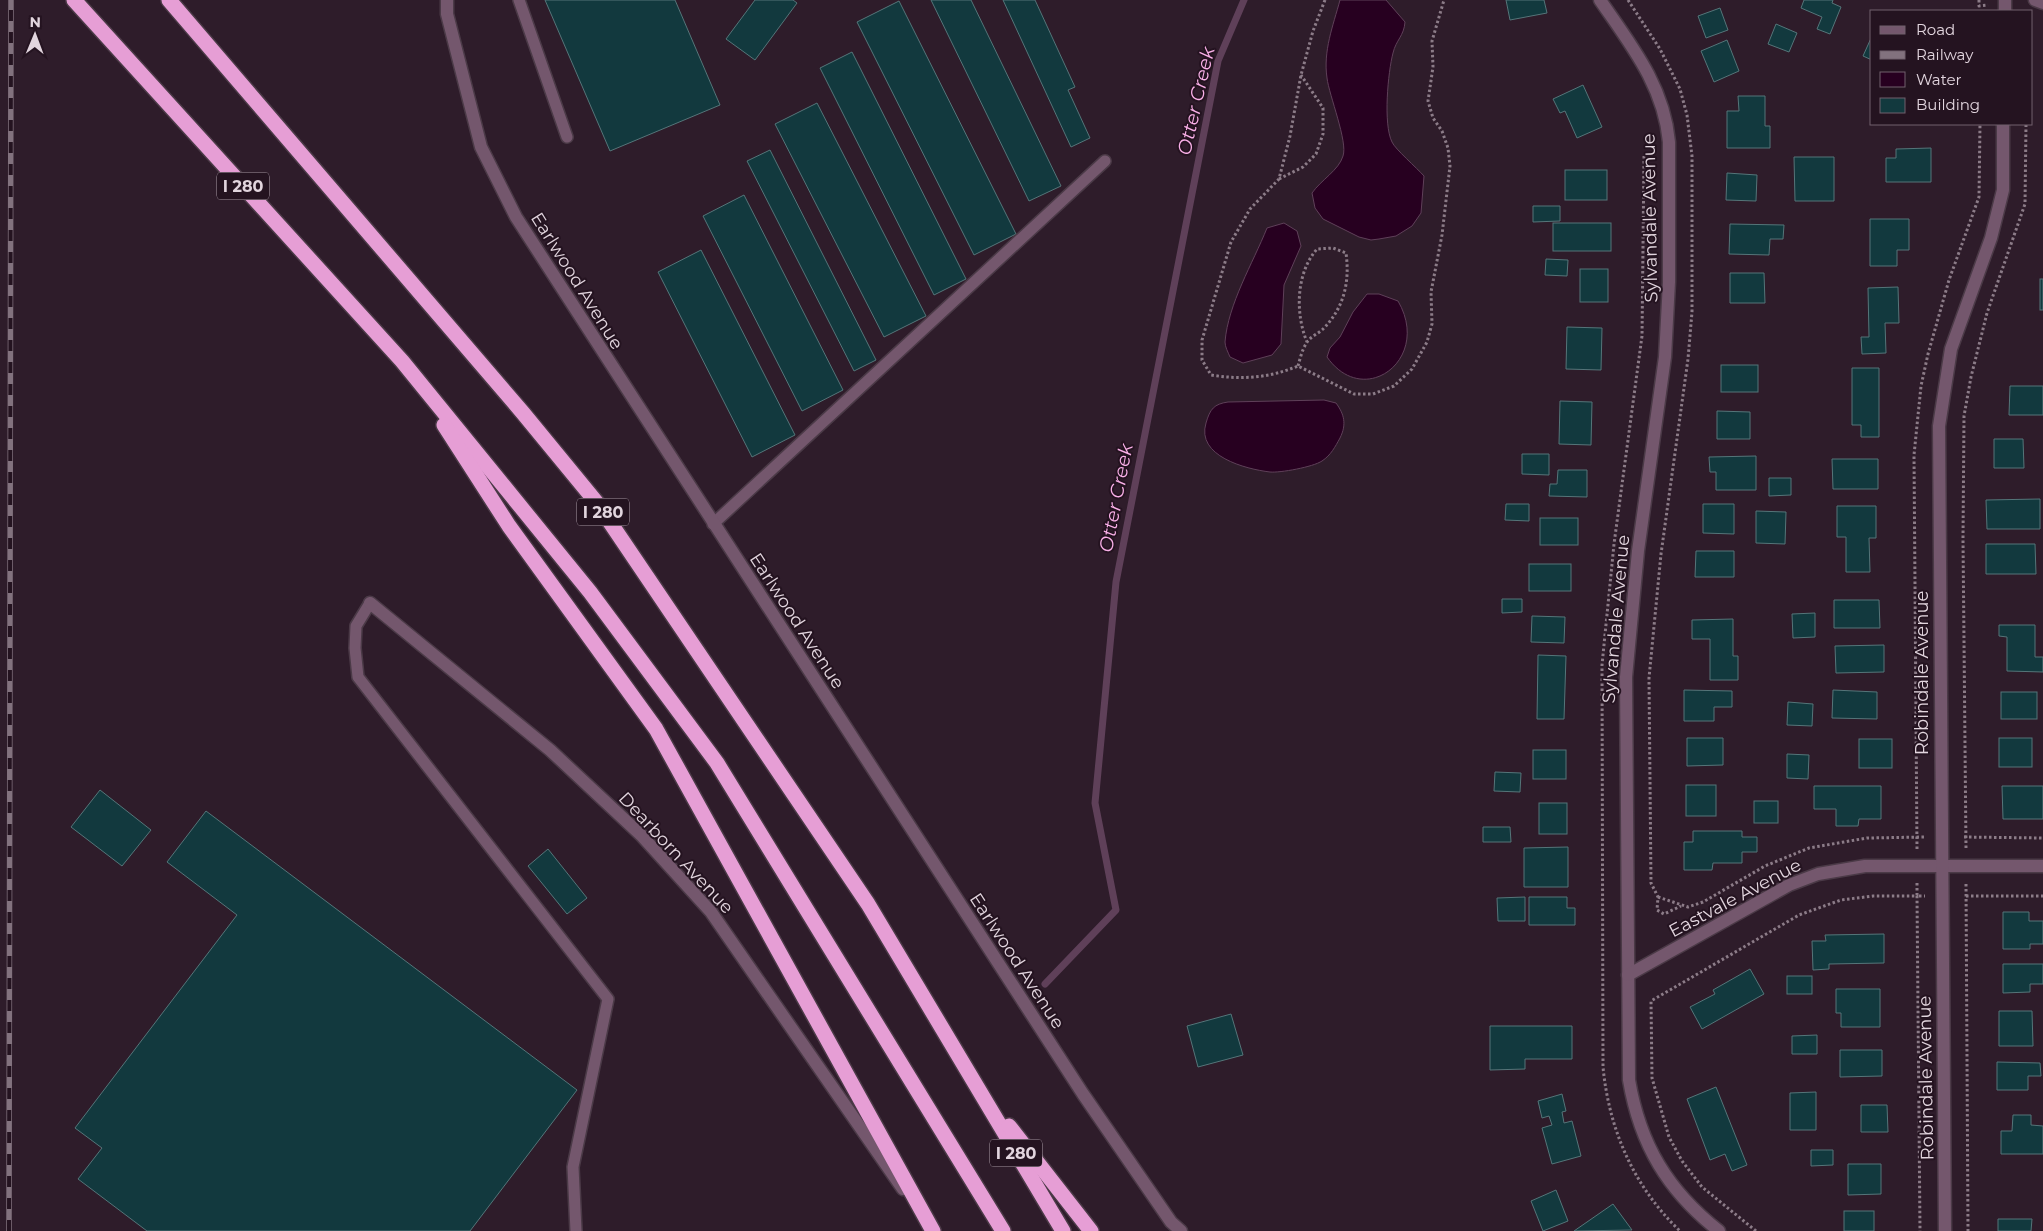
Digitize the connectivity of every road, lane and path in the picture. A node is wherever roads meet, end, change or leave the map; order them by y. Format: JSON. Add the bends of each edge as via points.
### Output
{"nodes":[{"id":1,"x":74,"y":0,"type":"edge"},
{"id":2,"x":169,"y":0,"type":"edge"},
{"id":3,"x":447,"y":0,"type":"edge"},
{"id":4,"x":519,"y":0,"type":"edge"},
{"id":5,"x":1325,"y":0,"type":"edge"},
{"id":6,"x":1444,"y":0,"type":"edge"},
{"id":7,"x":1600,"y":0,"type":"edge"},
{"id":8,"x":2035,"y":0,"type":"edge"},
{"id":9,"x":2043,"y":3,"type":"edge"},
{"id":10,"x":1979,"y":6,"type":"dead end"},
{"id":11,"x":1979,"y":10,"type":"edge"},
{"id":12,"x":1301,"y":75,"type":"junction"},
{"id":13,"x":2003,"y":125,"type":"edge"},
{"id":14,"x":567,"y":137,"type":"dead end"},
{"id":15,"x":1105,"y":161,"type":"dead end"},
{"id":16,"x":1279,"y":179,"type":"junction"},
{"id":17,"x":1992,"y":300,"type":"dead end"},
{"id":18,"x":1307,"y":342,"type":"junction"},
{"id":19,"x":402,"y":361,"type":"junction"},
{"id":20,"x":1298,"y":366,"type":"junction"},
{"id":21,"x":713,"y":524,"type":"junction"},
{"id":22,"x":370,"y":603,"type":"joint"},
{"id":23,"x":1941,"y":866,"type":"junction"},
{"id":24,"x":1966,"y":866,"type":"junction"},
{"id":25,"x":2043,"y":866,"type":"edge"},
{"id":26,"x":1650,"y":872,"type":"dead end"},
{"id":27,"x":1658,"y":897,"type":"junction"},
{"id":28,"x":1703,"y":902,"type":"dead end"},
{"id":29,"x":1681,"y":906,"type":"junction"},
{"id":30,"x":1628,"y":975,"type":"junction"},
{"id":31,"x":968,"y":1075,"type":"junction"},
{"id":32,"x":576,"y":1231,"type":"edge"},
{"id":33,"x":933,"y":1231,"type":"edge"},
{"id":34,"x":1003,"y":1231,"type":"edge"},
{"id":35,"x":1063,"y":1231,"type":"edge"},
{"id":36,"x":1091,"y":1231,"type":"edge"},
{"id":37,"x":1181,"y":1231,"type":"edge"},
{"id":38,"x":1719,"y":1231,"type":"edge"},
{"id":39,"x":1756,"y":1231,"type":"edge"},
{"id":40,"x":1920,"y":1231,"type":"edge"},
{"id":41,"x":1944,"y":1231,"type":"edge"},
{"id":42,"x":1968,"y":1231,"type":"edge"}],
"edges":[{"from":1,"to":19,"type":"highway","number":"I 280"},
{"from":2,"to":31,"type":"highway","number":"I 280","via":[[597,503],[868,904]]},
{"from":3,"to":21,"type":"street","name":"Earlwood Avenue","via":[[447,14],[481,147],[516,217]]},
{"from":4,"to":14,"type":"lane"},
{"from":5,"to":12,"type":"path"},
{"from":6,"to":20,"type":"path","via":[[1432,42],[1433,67],[1428,101],[1448,148],[1450,166],[1431,292],[1432,324],[1427,342],[1412,369],[1394,386],[1373,394],[1354,394]]},
{"from":7,"to":30,"type":"street","name":"Sylvandale Avenue","via":[[1655,85],[1669,142],[1669,282],[1665,358],[1638,550],[1626,677]]},
{"from":8,"to":9,"type":"street"},
{"from":10,"to":11,"type":"path"},
{"from":12,"to":16,"type":"path"},
{"from":12,"to":16,"type":"path","via":[[1324,108],[1323,134],[1316,154],[1303,168]]},
{"from":13,"to":23,"type":"street","name":"Robindale Avenue","via":[[2003,190],[1991,238],[1951,349],[1939,426]]},
{"from":15,"to":21,"type":"lane"},
{"from":16,"to":20,"type":"path","via":[[1250,208],[1231,242],[1202,340],[1202,360],[1211,375],[1230,378],[1256,378]]},
{"from":17,"to":24,"type":"path","via":[[1970,377],[1964,426]]},
{"from":18,"to":18,"type":"path","via":[[1336,314],[1345,294],[1346,253],[1333,248],[1317,249],[1304,273],[1299,311]]},
{"from":18,"to":20,"type":"path"},
{"from":19,"to":33,"type":"highway","via":[[510,526],[656,729]]},
{"from":19,"to":34,"type":"highway","number":"I 280","via":[[590,592],[717,763]]},
{"from":21,"to":37,"type":"street","name":"Earlwood Avenue","via":[[1083,1094],[1171,1222]]},
{"from":22,"to":32,"type":"lane","via":[[356,626],[358,677],[608,999],[572,1167]]},
{"from":22,"to":33,"type":"street","name":"Dearborn Avenue","via":[[550,750],[641,835],[711,912]]},
{"from":23,"to":24,"type":"street","name":"Eastvale Avenue"},
{"from":23,"to":30,"type":"street","name":"Eastvale Avenue","via":[[1865,866],[1803,879]]},
{"from":23,"to":41,"type":"street","name":"Robindale Avenue"},
{"from":24,"to":25,"type":"street","name":"Eastvale Avenue"},
{"from":24,"to":42,"type":"path"},
{"from":26,"to":27,"type":"path","via":[[1653,891]]},
{"from":27,"to":29,"type":"path"},
{"from":27,"to":29,"type":"path","via":[[1658,910],[1664,914]]},
{"from":28,"to":29,"type":"path"},
{"from":30,"to":38,"type":"street","name":"Sylvandale Avenue","via":[[1629,1080],[1643,1132],[1663,1173],[1678,1194]]},
{"from":31,"to":35,"type":"highway","number":"I 280"},
{"from":31,"to":36,"type":"highway"},
{"from":39,"to":40,"type":"path","via":[[1702,1187],[1669,1137],[1652,1078],[1651,1001],[1792,918],[1834,902],[1882,896],[1917,896]]}]}
